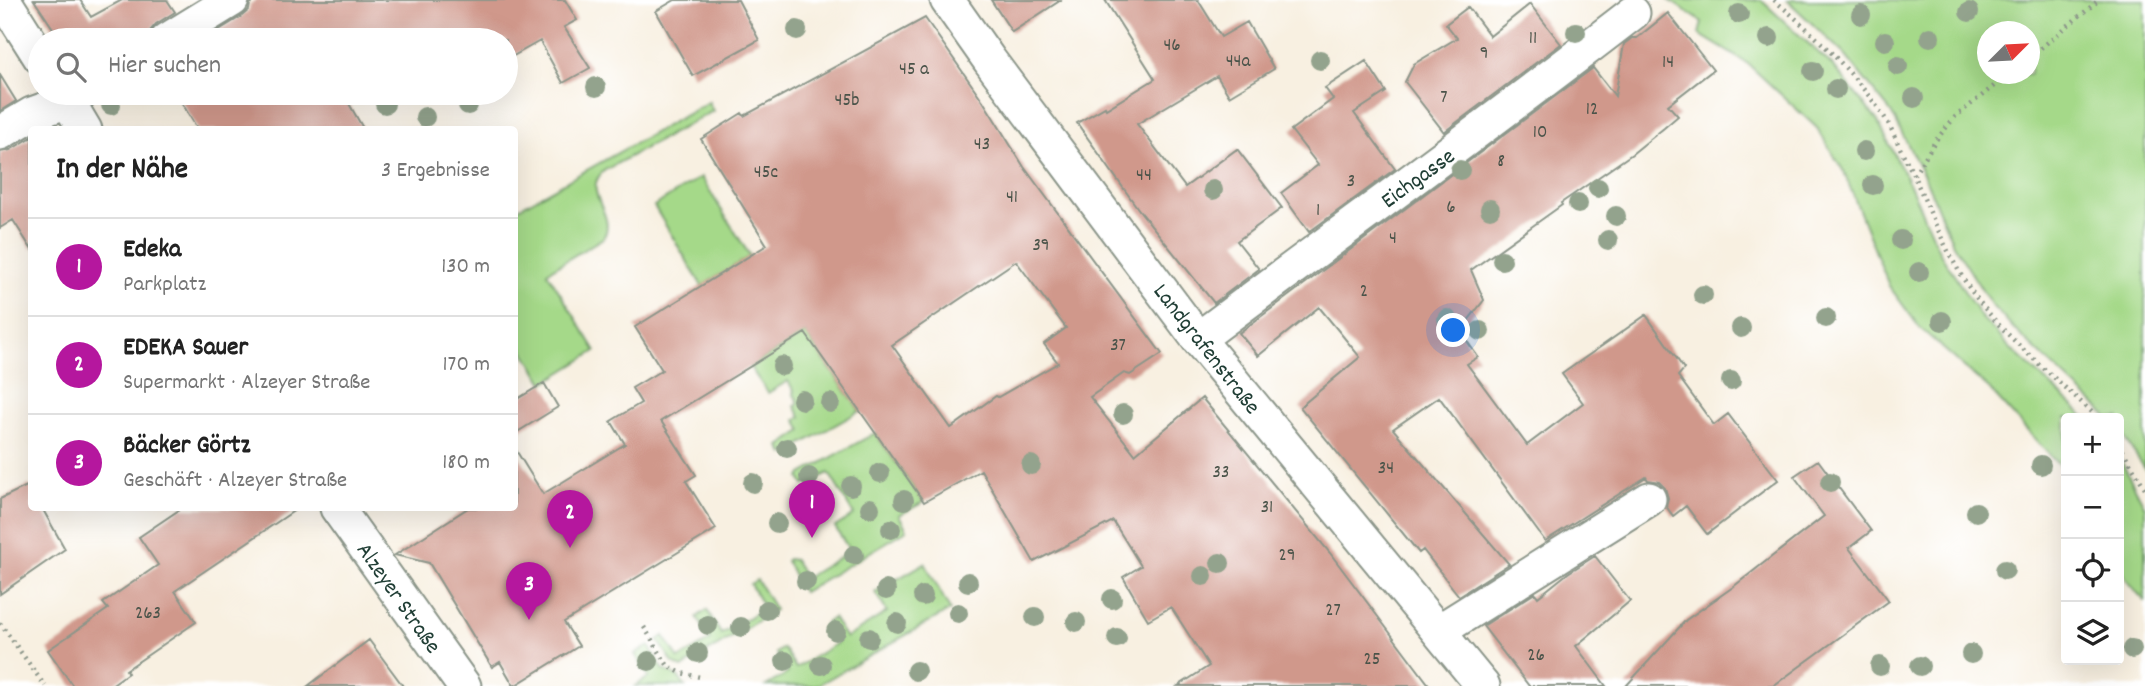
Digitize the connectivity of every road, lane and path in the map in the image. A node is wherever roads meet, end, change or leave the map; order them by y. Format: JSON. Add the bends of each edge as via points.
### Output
{"nodes":[{"id":1,"x":4,"y":0,"type":"edge"},
{"id":2,"x":232,"y":0,"type":"edge"},
{"id":3,"x":947,"y":0,"type":"edge"},
{"id":4,"x":1774,"y":0,"type":"edge"},
{"id":5,"x":2099,"y":0,"type":"edge"},
{"id":6,"x":1633,"y":12,"type":"dead end"},
{"id":7,"x":186,"y":28,"type":"edge"},
{"id":8,"x":28,"y":38,"type":"edge"},
{"id":9,"x":2040,"y":48,"type":"edge"},
{"id":10,"x":1996,"y":84,"type":"edge"},
{"id":11,"x":50,"y":105,"type":"edge"},
{"id":12,"x":75,"y":105,"type":"edge"},
{"id":13,"x":83,"y":126,"type":"edge"},
{"id":14,"x":0,"y":133,"type":"edge"},
{"id":15,"x":1914,"y":175,"type":"junction"},
{"id":16,"x":1198,"y":339,"type":"junction"},
{"id":17,"x":2093,"y":413,"type":"edge"},
{"id":18,"x":2124,"y":452,"type":"edge"},
{"id":19,"x":2145,"y":488,"type":"edge"},
{"id":20,"x":1649,"y":499,"type":"dead end"},
{"id":21,"x":339,"y":511,"type":"edge"},
{"id":22,"x":0,"y":623,"type":"edge"},
{"id":23,"x":644,"y":627,"type":"dead end"},
{"id":24,"x":1439,"y":631,"type":"junction"},
{"id":25,"x":700,"y":677,"type":"dead end"},
{"id":26,"x":45,"y":686,"type":"edge"},
{"id":27,"x":464,"y":686,"type":"edge"},
{"id":28,"x":1483,"y":686,"type":"edge"}],
"edges":[{"from":1,"to":8,"type":"street"},
{"from":2,"to":7,"type":"street"},
{"from":3,"to":16,"type":"street","name":"Landgrafenstraße"},
{"from":4,"to":15,"type":"path","via":[[1839,61],[1884,116]]},
{"from":5,"to":9,"type":"path"},
{"from":6,"to":16,"type":"street","name":"Eichgasse"},
{"from":10,"to":15,"type":"path","via":[[1955,117]]},
{"from":11,"to":14,"type":"street"},
{"from":12,"to":13,"type":"street"},
{"from":15,"to":17,"type":"path","via":[[1947,248],[1986,311]]},
{"from":16,"to":24,"type":"street","name":"Landgrafenstraße"},
{"from":18,"to":19,"type":"path"},
{"from":20,"to":24,"type":"street"},
{"from":21,"to":27,"type":"street","name":"Alzeyer Straße"},
{"from":22,"to":26,"type":"path"},
{"from":23,"to":25,"type":"path","via":[[668,666]]},
{"from":24,"to":28,"type":"street","name":"Landgrafenstraße"}]}
